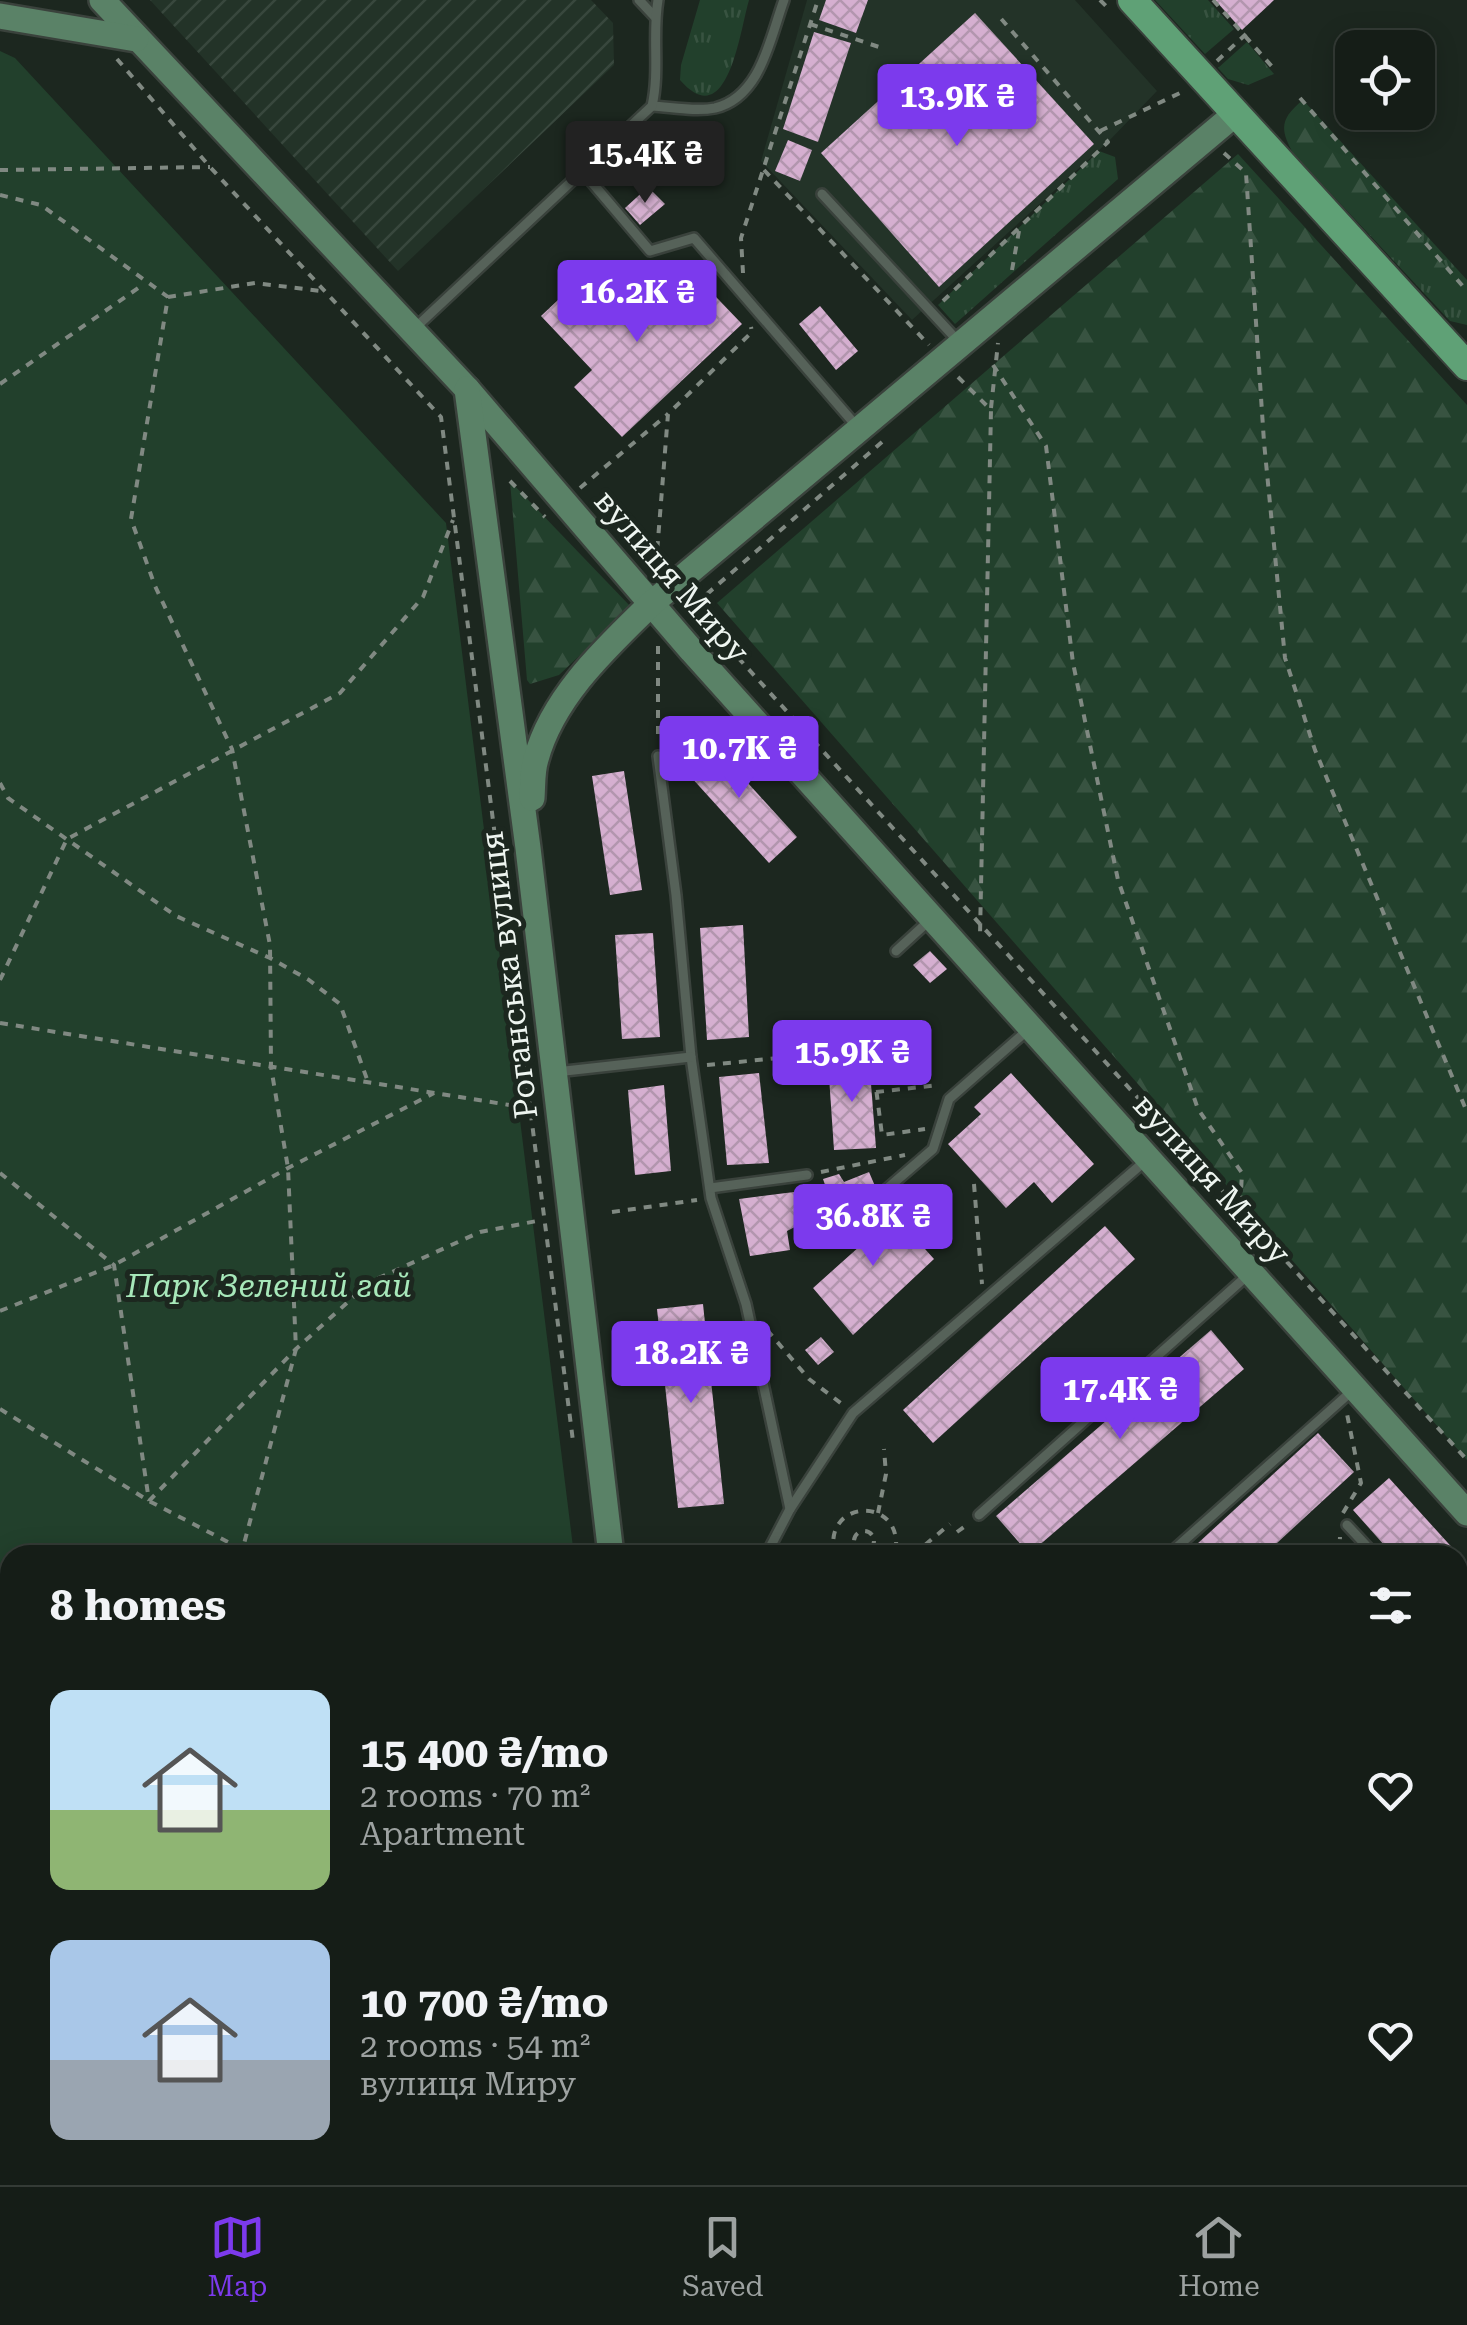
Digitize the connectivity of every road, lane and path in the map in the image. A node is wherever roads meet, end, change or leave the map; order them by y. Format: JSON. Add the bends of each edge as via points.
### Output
{"nodes":[{"id":1,"x":102,"y":0,"type":"edge"},
{"id":2,"x":638,"y":0,"type":"edge"},
{"id":3,"x":658,"y":0,"type":"edge"},
{"id":4,"x":784,"y":0,"type":"edge"},
{"id":5,"x":1132,"y":0,"type":"edge"},
{"id":6,"x":1213,"y":0,"type":"edge"},
{"id":7,"x":997,"y":14,"type":"dead end"},
{"id":8,"x":0,"y":16,"type":"edge"},
{"id":9,"x":655,"y":17,"type":"junction"},
{"id":10,"x":810,"y":24,"type":"dead end"},
{"id":11,"x":1246,"y":34,"type":"junction"},
{"id":12,"x":136,"y":40,"type":"junction"},
{"id":13,"x":108,"y":48,"type":"dead end"},
{"id":14,"x":882,"y":48,"type":"dead end"},
{"id":15,"x":1213,"y":64,"type":"dead end"},
{"id":16,"x":1276,"y":71,"type":"dead end"},
{"id":17,"x":1183,"y":92,"type":"dead end"},
{"id":18,"x":1300,"y":98,"type":"dead end"},
{"id":19,"x":652,"y":106,"type":"junction"},
{"id":20,"x":1234,"y":115,"type":"junction"},
{"id":21,"x":1100,"y":132,"type":"junction"},
{"id":22,"x":1220,"y":150,"type":"dead end"},
{"id":23,"x":210,"y":166,"type":"junction"},
{"id":24,"x":0,"y":170,"type":"edge"},
{"id":25,"x":764,"y":170,"type":"dead end"},
{"id":26,"x":583,"y":172,"type":"junction"},
{"id":27,"x":0,"y":194,"type":"edge"},
{"id":28,"x":822,"y":194,"type":"dead end"},
{"id":29,"x":145,"y":283,"type":"junction"},
{"id":30,"x":323,"y":291,"type":"junction"},
{"id":31,"x":1467,"y":291,"type":"edge"},
{"id":32,"x":168,"y":297,"type":"junction"},
{"id":33,"x":931,"y":312,"type":"junction"},
{"id":34,"x":914,"y":328,"type":"junction"},
{"id":35,"x":412,"y":330,"type":"junction"},
{"id":36,"x":929,"y":344,"type":"dead end"},
{"id":37,"x":961,"y":344,"type":"junction"},
{"id":38,"x":993,"y":365,"type":"dead end"},
{"id":39,"x":1467,"y":366,"type":"edge"},
{"id":40,"x":958,"y":377,"type":"dead end"},
{"id":41,"x":0,"y":384,"type":"edge"},
{"id":42,"x":467,"y":389,"type":"junction"},
{"id":43,"x":668,"y":414,"type":"dead end"},
{"id":44,"x":860,"y":430,"type":"junction"},
{"id":45,"x":576,"y":492,"type":"dead end"},
{"id":46,"x":454,"y":518,"type":"junction"},
{"id":47,"x":652,"y":603,"type":"junction"},
{"id":48,"x":692,"y":607,"type":"dead end"},
{"id":49,"x":658,"y":638,"type":"dead end"},
{"id":50,"x":232,"y":749,"type":"junction"},
{"id":51,"x":658,"y":756,"type":"joint"},
{"id":52,"x":0,"y":783,"type":"edge"},
{"id":53,"x":66,"y":839,"type":"junction"},
{"id":54,"x":528,"y":848,"type":"junction"},
{"id":55,"x":933,"y":917,"type":"junction"},
{"id":56,"x":981,"y":924,"type":"junction"},
{"id":57,"x":896,"y":950,"type":"dead end"},
{"id":58,"x":964,"y":954,"type":"junction"},
{"id":59,"x":270,"y":958,"type":"junction"},
{"id":60,"x":0,"y":980,"type":"edge"},
{"id":61,"x":0,"y":1023,"type":"edge"},
{"id":62,"x":1032,"y":1026,"type":"junction"},
{"id":63,"x":691,"y":1061,"type":"junction"},
{"id":64,"x":271,"y":1066,"type":"junction"},
{"id":65,"x":554,"y":1072,"type":"junction"},
{"id":66,"x":368,"y":1082,"type":"junction"},
{"id":67,"x":939,"y":1085,"type":"dead end"},
{"id":68,"x":876,"y":1092,"type":"junction"},
{"id":69,"x":434,"y":1093,"type":"junction"},
{"id":70,"x":530,"y":1109,"type":"junction"},
{"id":71,"x":1467,"y":1112,"type":"edge"},
{"id":72,"x":926,"y":1129,"type":"dead end"},
{"id":73,"x":933,"y":1149,"type":"junction"},
{"id":74,"x":1150,"y":1156,"type":"junction"},
{"id":75,"x":288,"y":1168,"type":"junction"},
{"id":76,"x":0,"y":1173,"type":"edge"},
{"id":77,"x":806,"y":1175,"type":"joint"},
{"id":78,"x":974,"y":1184,"type":"dead end"},
{"id":79,"x":710,"y":1193,"type":"junction"},
{"id":80,"x":882,"y":1193,"type":"dead end"},
{"id":81,"x":1240,"y":1210,"type":"junction"},
{"id":82,"x":612,"y":1212,"type":"dead end"},
{"id":83,"x":544,"y":1220,"type":"junction"},
{"id":84,"x":114,"y":1265,"type":"junction"},
{"id":85,"x":1251,"y":1272,"type":"junction"},
{"id":86,"x":984,"y":1300,"type":"junction"},
{"id":87,"x":746,"y":1304,"type":"junction"},
{"id":88,"x":0,"y":1312,"type":"edge"},
{"id":89,"x":296,"y":1349,"type":"junction"},
{"id":90,"x":1350,"y":1396,"type":"junction"},
{"id":91,"x":0,"y":1408,"type":"edge"},
{"id":92,"x":853,"y":1413,"type":"junction"},
{"id":93,"x":884,"y":1450,"type":"dead end"},
{"id":94,"x":575,"y":1456,"type":"dead end"},
{"id":95,"x":1467,"y":1460,"type":"edge"},
{"id":96,"x":149,"y":1502,"type":"junction"},
{"id":97,"x":790,"y":1509,"type":"junction"},
{"id":98,"x":1467,"y":1513,"type":"edge"},
{"id":99,"x":878,"y":1514,"type":"dead end"},
{"id":100,"x":979,"y":1515,"type":"dead end"},
{"id":101,"x":950,"y":1524,"type":"dead end"},
{"id":102,"x":1347,"y":1525,"type":"dead end"},
{"id":103,"x":874,"y":1544,"type":"edge"},
{"id":104,"x":229,"y":1545,"type":"edge"},
{"id":105,"x":244,"y":1545,"type":"edge"},
{"id":106,"x":610,"y":1545,"type":"edge"},
{"id":107,"x":771,"y":1545,"type":"edge"},
{"id":108,"x":832,"y":1545,"type":"edge"},
{"id":109,"x":855,"y":1545,"type":"edge"},
{"id":110,"x":896,"y":1545,"type":"edge"},
{"id":111,"x":925,"y":1545,"type":"edge"},
{"id":112,"x":1179,"y":1545,"type":"edge"},
{"id":113,"x":1339,"y":1545,"type":"edge"},
{"id":114,"x":1366,"y":1545,"type":"edge"}],
"edges":[{"from":1,"to":12,"type":"street","name":"вулиця Миру"},
{"from":2,"to":9,"type":"lane"},
{"from":3,"to":9,"type":"lane"},
{"from":4,"to":19,"type":"lane","via":[[756,76],[737,99],[712,108]]},
{"from":5,"to":20,"type":"main road"},
{"from":6,"to":11,"type":"path"},
{"from":7,"to":21,"type":"path"},
{"from":8,"to":12,"type":"street"},
{"from":9,"to":19,"type":"lane"},
{"from":10,"to":14,"type":"path"},
{"from":11,"to":15,"type":"path"},
{"from":11,"to":16,"type":"path"},
{"from":12,"to":35,"type":"street","name":"вулиця Миру"},
{"from":13,"to":23,"type":"path"},
{"from":17,"to":21,"type":"path"},
{"from":18,"to":31,"type":"path"},
{"from":19,"to":26,"type":"lane"},
{"from":20,"to":37,"type":"street"},
{"from":20,"to":39,"type":"main road"},
{"from":21,"to":33,"type":"path","via":[[1108,142]]},
{"from":22,"to":71,"type":"path","via":[[1246,174],[1285,658],[1328,782]]},
{"from":23,"to":24,"type":"path"},
{"from":23,"to":30,"type":"path"},
{"from":25,"to":34,"type":"path"},
{"from":26,"to":35,"type":"lane"},
{"from":26,"to":44,"type":"lane","via":[[650,251],[694,238]]},
{"from":27,"to":29,"type":"path","via":[[41,205]]},
{"from":28,"to":33,"type":"lane"},
{"from":29,"to":32,"type":"path"},
{"from":29,"to":41,"type":"path"},
{"from":30,"to":32,"type":"path","via":[[255,283]]},
{"from":30,"to":46,"type":"path","via":[[441,417]]},
{"from":32,"to":50,"type":"path","via":[[131,519]]},
{"from":33,"to":34,"type":"path"},
{"from":33,"to":37,"type":"lane"},
{"from":34,"to":36,"type":"path"},
{"from":35,"to":42,"type":"street","name":"вулиця Миру"},
{"from":37,"to":44,"type":"street"},
{"from":38,"to":81,"type":"path","via":[[1046,446],[1073,663],[1118,880],[1198,1110],[1242,1173]]},
{"from":40,"to":56,"type":"path","via":[[991,410]]},
{"from":42,"to":47,"type":"street","name":"вулиця Миру"},
{"from":42,"to":54,"type":"street","name":"Роганська вулиця"},
{"from":43,"to":45,"type":"path"},
{"from":44,"to":47,"type":"street"},
{"from":46,"to":50,"type":"path","via":[[423,597],[340,693]]},
{"from":46,"to":70,"type":"path"},
{"from":47,"to":54,"type":"street","via":[[551,719],[535,761]]},
{"from":47,"to":55,"type":"street","name":"вулиця Миру"},
{"from":48,"to":56,"type":"path"},
{"from":49,"to":51,"type":"path"},
{"from":50,"to":53,"type":"path"},
{"from":50,"to":59,"type":"path"},
{"from":51,"to":63,"type":"lane"},
{"from":52,"to":53,"type":"path","via":[[8,798]]},
{"from":53,"to":59,"type":"path","via":[[176,916]]},
{"from":53,"to":60,"type":"path"},
{"from":54,"to":65,"type":"street","name":"Роганська вулиця"},
{"from":55,"to":57,"type":"lane"},
{"from":55,"to":58,"type":"street","name":"вулиця Миру"},
{"from":56,"to":58,"type":"path","via":[[980,939]]},
{"from":56,"to":81,"type":"path"},
{"from":58,"to":62,"type":"street","name":"вулиця Миру"},
{"from":59,"to":64,"type":"path"},
{"from":59,"to":66,"type":"path","via":[[340,1004]]},
{"from":61,"to":64,"type":"path"},
{"from":62,"to":73,"type":"lane","via":[[948,1100]]},
{"from":62,"to":74,"type":"street","name":"вулиця Миру"},
{"from":63,"to":65,"type":"lane"},
{"from":63,"to":68,"type":"path","via":[[870,1049]]},
{"from":63,"to":79,"type":"lane"},
{"from":64,"to":66,"type":"path"},
{"from":64,"to":75,"type":"path"},
{"from":65,"to":106,"type":"street","name":"Роганська вулиця"},
{"from":66,"to":69,"type":"path"},
{"from":67,"to":68,"type":"path"},
{"from":68,"to":72,"type":"path","via":[[882,1135]]},
{"from":69,"to":70,"type":"path"},
{"from":69,"to":75,"type":"path"},
{"from":70,"to":83,"type":"path"},
{"from":73,"to":77,"type":"path"},
{"from":73,"to":80,"type":"lane"},
{"from":74,"to":85,"type":"street","name":"вулиця Миру"},
{"from":74,"to":86,"type":"lane"},
{"from":75,"to":84,"type":"path"},
{"from":75,"to":89,"type":"path"},
{"from":76,"to":84,"type":"path"},
{"from":77,"to":79,"type":"lane"},
{"from":78,"to":86,"type":"path"},
{"from":79,"to":82,"type":"path"},
{"from":79,"to":87,"type":"lane"},
{"from":81,"to":95,"type":"path"},
{"from":83,"to":89,"type":"path","via":[[480,1232],[370,1282]]},
{"from":83,"to":94,"type":"path"},
{"from":84,"to":88,"type":"path"},
{"from":84,"to":96,"type":"path"},
{"from":85,"to":90,"type":"street","name":"вулиця Миру"},
{"from":85,"to":100,"type":"lane"},
{"from":86,"to":92,"type":"lane"},
{"from":87,"to":92,"type":"path","via":[[809,1379]]},
{"from":87,"to":97,"type":"lane"},
{"from":89,"to":96,"type":"path"},
{"from":89,"to":105,"type":"path"},
{"from":90,"to":98,"type":"street","name":"вулиця Миру"},
{"from":90,"to":112,"type":"lane"},
{"from":90,"to":113,"type":"path","via":[[1361,1483],[1343,1512]]},
{"from":91,"to":96,"type":"path"},
{"from":92,"to":97,"type":"lane"},
{"from":93,"to":99,"type":"path"},
{"from":96,"to":104,"type":"path"},
{"from":97,"to":107,"type":"lane"},
{"from":101,"to":111,"type":"path"},
{"from":102,"to":114,"type":"lane"},
{"from":103,"to":109,"type":"path","via":[[867,1530],[857,1532]]},
{"from":108,"to":110,"type":"path","via":[[837,1525],[865,1510],[892,1526]]}]}
